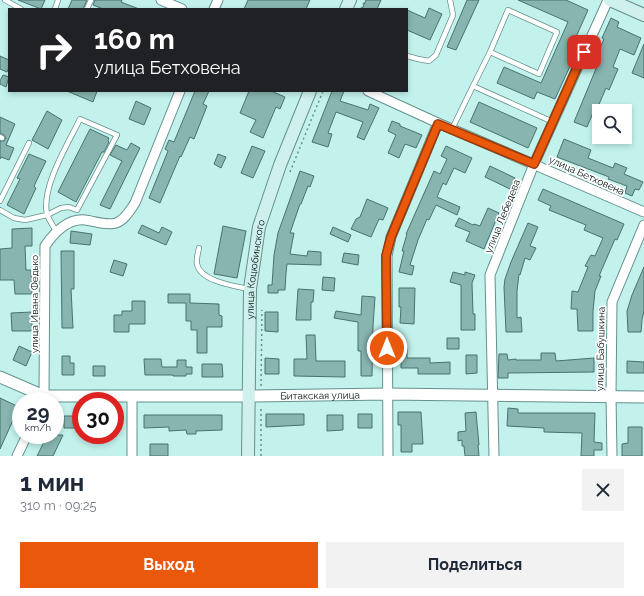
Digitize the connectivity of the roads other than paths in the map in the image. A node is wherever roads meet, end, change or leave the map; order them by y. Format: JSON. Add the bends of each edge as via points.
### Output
{"nodes":[{"id":1,"x":5,"y":0,"type":"edge"},
{"id":2,"x":161,"y":0,"type":"edge"},
{"id":3,"x":450,"y":0,"type":"edge"},
{"id":4,"x":609,"y":0,"type":"edge"},
{"id":5,"x":19,"y":8,"type":"edge"},
{"id":6,"x":180,"y":8,"type":"edge"},
{"id":7,"x":644,"y":15,"type":"edge"},
{"id":8,"x":490,"y":52,"type":"junction"},
{"id":9,"x":408,"y":56,"type":"edge"},
{"id":10,"x":473,"y":86,"type":"junction"},
{"id":11,"x":180,"y":92,"type":"edge"},
{"id":12,"x":310,"y":92,"type":"edge"},
{"id":13,"x":370,"y":92,"type":"edge"},
{"id":14,"x":553,"y":122,"type":"junction"},
{"id":15,"x":438,"y":124,"type":"junction"},
{"id":16,"x":452,"y":129,"type":"junction"},
{"id":17,"x":29,"y":143,"type":"dead end"},
{"id":18,"x":534,"y":164,"type":"junction"},
{"id":19,"x":0,"y":201,"type":"edge"},
{"id":20,"x":0,"y":210,"type":"edge"},
{"id":21,"x":644,"y":212,"type":"edge"},
{"id":22,"x":47,"y":215,"type":"junction"},
{"id":23,"x":644,"y":225,"type":"edge"},
{"id":24,"x":56,"y":231,"type":"junction"},
{"id":25,"x":199,"y":248,"type":"dead end"},
{"id":26,"x":250,"y":289,"type":"junction"},
{"id":27,"x":0,"y":377,"type":"edge"},
{"id":28,"x":31,"y":392,"type":"edge"},
{"id":29,"x":43,"y":392,"type":"edge"},
{"id":30,"x":387,"y":394,"type":"junction"},
{"id":31,"x":493,"y":395,"type":"junction"},
{"id":32,"x":132,"y":396,"type":"junction"},
{"id":33,"x":248,"y":396,"type":"junction"},
{"id":34,"x":610,"y":396,"type":"junction"},
{"id":35,"x":644,"y":397,"type":"edge"},
{"id":36,"x":64,"y":398,"type":"edge"},
{"id":37,"x":23,"y":444,"type":"edge"},
{"id":38,"x":17,"y":456,"type":"edge"},
{"id":39,"x":132,"y":456,"type":"edge"},
{"id":40,"x":248,"y":456,"type":"edge"},
{"id":41,"x":388,"y":456,"type":"edge"},
{"id":42,"x":494,"y":456,"type":"edge"},
{"id":43,"x":612,"y":456,"type":"edge"}],
"edges":[{"from":1,"to":5,"type":"lane"},
{"from":2,"to":6,"type":"street"},
{"from":3,"to":9,"type":"lane","via":[[453,15],[436,54],[428,61]]},
{"from":4,"to":7,"type":"main road"},
{"from":4,"to":14,"type":"street","name":"улица Лебедева"},
{"from":8,"to":8,"type":"lane","via":[[508,10],[557,32],[539,74]]},
{"from":8,"to":10,"type":"lane"},
{"from":10,"to":14,"type":"lane"},
{"from":10,"to":16,"type":"lane"},
{"from":11,"to":24,"type":"street","name":"улица Ивана Федько","via":[[135,203],[126,216],[116,223],[84,220],[68,223]]},
{"from":12,"to":26,"type":"main road","name":"улица Коцюбинского","via":[[280,165],[259,227]]},
{"from":13,"to":15,"type":"street","name":"улица Бетховена"},
{"from":14,"to":18,"type":"street","name":"улица Лебедева"},
{"from":15,"to":16,"type":"street","name":"улица Бетховена"},
{"from":15,"to":30,"type":"street","via":[[391,237],[386,256]]},
{"from":16,"to":18,"type":"street","name":"улица Бетховена"},
{"from":17,"to":19,"type":"lane"},
{"from":18,"to":21,"type":"street","name":"улица Бетховена"},
{"from":18,"to":31,"type":"street","name":"улица Лебедева","via":[[490,275]]},
{"from":20,"to":22,"type":"lane","via":[[14,218],[25,220]]},
{"from":22,"to":22,"type":"lane","via":[[47,194],[53,175],[80,119],[117,135],[77,210],[61,208]]},
{"from":22,"to":24,"type":"lane"},
{"from":23,"to":34,"type":"street","name":"улица Бабушкина","via":[[612,302]]},
{"from":24,"to":29,"type":"street","name":"улица Ивана Федько","via":[[45,246]]},
{"from":25,"to":26,"type":"lane","via":[[196,262],[206,277]]},
{"from":26,"to":33,"type":"main road","name":"улица Коцюбинского"},
{"from":27,"to":28,"type":"street","name":"Битакская улица"},
{"from":30,"to":31,"type":"street","name":"Битакская улица"},
{"from":30,"to":33,"type":"street","name":"Битакская улица"},
{"from":30,"to":41,"type":"street"},
{"from":31,"to":34,"type":"street","name":"Битакская улица"},
{"from":31,"to":42,"type":"street","name":"улица Лебедева"},
{"from":32,"to":33,"type":"street","name":"Битакская улица"},
{"from":32,"to":36,"type":"street","name":"Битакская улица"},
{"from":32,"to":39,"type":"street"},
{"from":33,"to":40,"type":"main road","name":"улица Коцюбинского"},
{"from":34,"to":35,"type":"street","name":"Битакская улица"},
{"from":34,"to":43,"type":"street","name":"улица Бабушкина"},
{"from":37,"to":38,"type":"street"}]}
